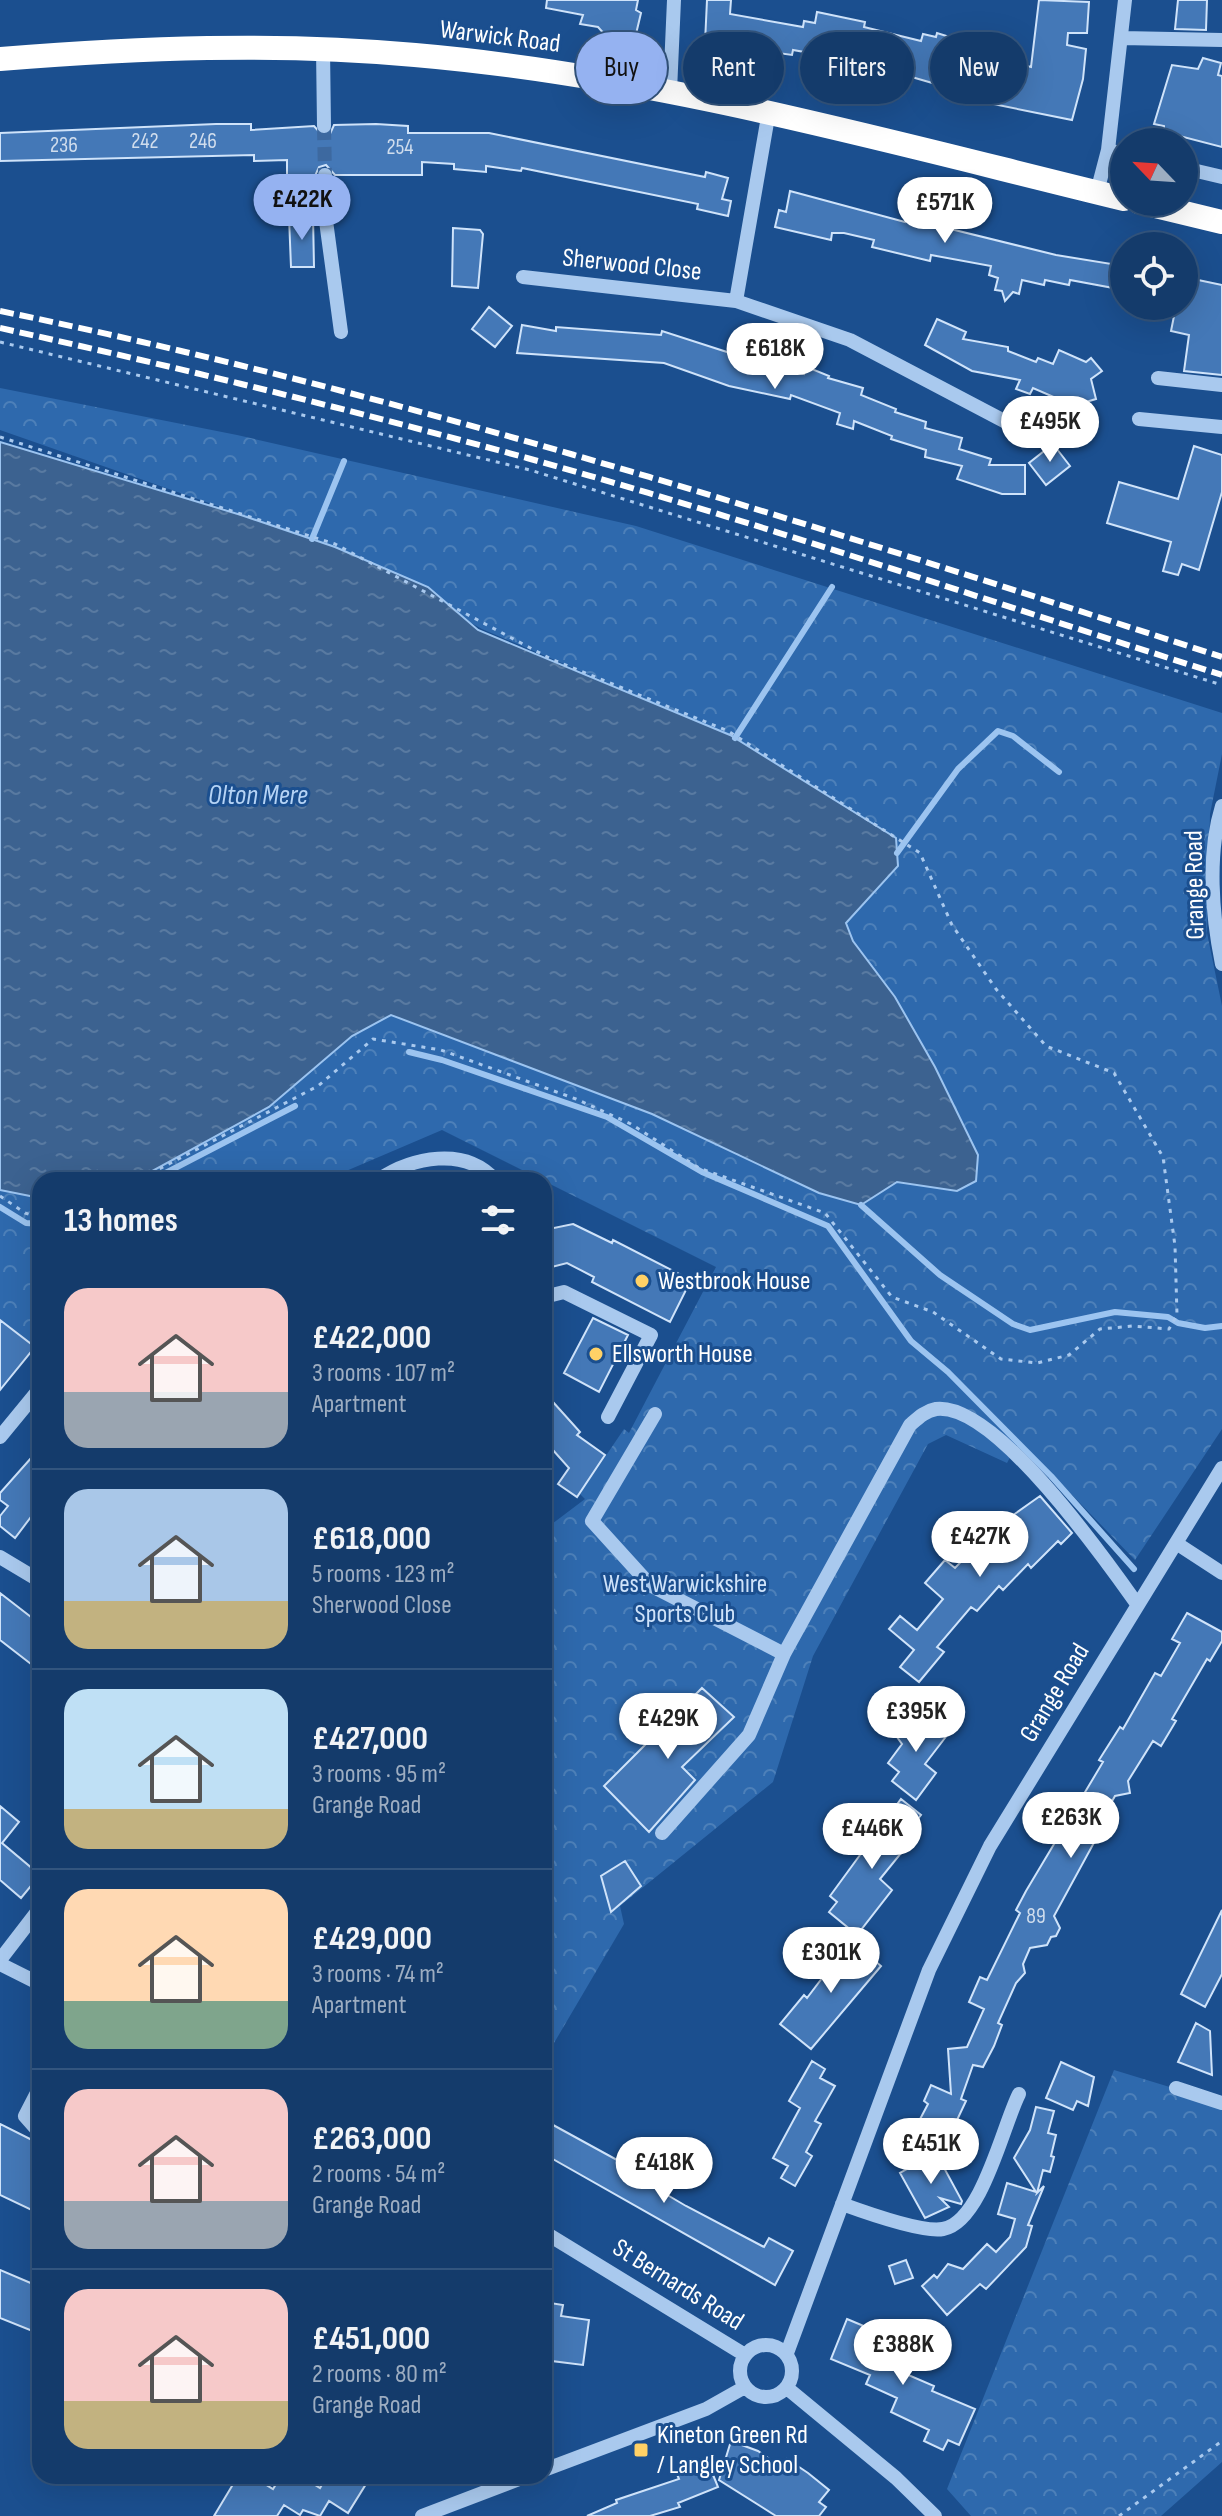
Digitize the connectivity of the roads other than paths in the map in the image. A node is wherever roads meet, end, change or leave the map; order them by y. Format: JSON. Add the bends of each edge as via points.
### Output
{"nodes":[{"id":1,"x":674,"y":0,"type":"edge"},
{"id":2,"x":1125,"y":0,"type":"edge"},
{"id":3,"x":1122,"y":38,"type":"junction"},
{"id":4,"x":1222,"y":40,"type":"edge"},
{"id":5,"x":323,"y":49,"type":"junction"},
{"id":6,"x":0,"y":59,"type":"edge"},
{"id":7,"x":670,"y":91,"type":"junction"},
{"id":8,"x":769,"y":111,"type":"junction"},
{"id":9,"x":324,"y":126,"type":"tunnel mouth"},
{"id":10,"x":1108,"y":150,"type":"joint"},
{"id":11,"x":1198,"y":171,"type":"edge"},
{"id":12,"x":325,"y":175,"type":"tunnel mouth"},
{"id":13,"x":1222,"y":177,"type":"edge"},
{"id":14,"x":1097,"y":192,"type":"junction"},
{"id":15,"x":1110,"y":195,"type":"edge"},
{"id":16,"x":1197,"y":216,"type":"edge"},
{"id":17,"x":1222,"y":222,"type":"edge"},
{"id":18,"x":523,"y":277,"type":"dead end"},
{"id":19,"x":736,"y":301,"type":"junction"},
{"id":20,"x":341,"y":332,"type":"dead end"},
{"id":21,"x":1158,"y":378,"type":"dead end"},
{"id":22,"x":1222,"y":385,"type":"edge"},
{"id":23,"x":1139,"y":419,"type":"dead end"},
{"id":24,"x":1006,"y":422,"type":"dead end"},
{"id":25,"x":1222,"y":427,"type":"edge"},
{"id":26,"x":1222,"y":806,"type":"edge"},
{"id":27,"x":1218,"y":889,"type":"edge"},
{"id":28,"x":1222,"y":964,"type":"edge"},
{"id":29,"x":390,"y":1172,"type":"edge"},
{"id":30,"x":483,"y":1172,"type":"edge"},
{"id":31,"x":552,"y":1295,"type":"edge"},
{"id":32,"x":32,"y":1398,"type":"edge"},
{"id":33,"x":655,"y":1414,"type":"dead end"},
{"id":34,"x":608,"y":1417,"type":"dead end"},
{"id":35,"x":0,"y":1437,"type":"edge"},
{"id":36,"x":1222,"y":1468,"type":"edge"},
{"id":37,"x":1176,"y":1543,"type":"junction"},
{"id":38,"x":0,"y":1557,"type":"edge"},
{"id":39,"x":1222,"y":1573,"type":"edge"},
{"id":40,"x":32,"y":1576,"type":"edge"},
{"id":41,"x":1137,"y":1604,"type":"junction"},
{"id":42,"x":784,"y":1654,"type":"junction"},
{"id":43,"x":662,"y":1833,"type":"dead end"},
{"id":44,"x":32,"y":1919,"type":"edge"},
{"id":45,"x":0,"y":1962,"type":"edge"},
{"id":46,"x":32,"y":1980,"type":"edge"},
{"id":47,"x":1176,"y":2088,"type":"dead end"},
{"id":48,"x":1019,"y":2094,"type":"dead end"},
{"id":49,"x":32,"y":2102,"type":"edge"},
{"id":50,"x":1222,"y":2103,"type":"edge"},
{"id":51,"x":32,"y":2124,"type":"edge"},
{"id":52,"x":842,"y":2204,"type":"junction"},
{"id":53,"x":552,"y":2237,"type":"edge"},
{"id":54,"x":787,"y":2353,"type":"junction"},
{"id":55,"x":745,"y":2355,"type":"junction"},
{"id":56,"x":745,"y":2387,"type":"junction"},
{"id":57,"x":787,"y":2388,"type":"junction"},
{"id":58,"x":552,"y":2467,"type":"edge"},
{"id":59,"x":506,"y":2484,"type":"edge"},
{"id":60,"x":422,"y":2516,"type":"edge"},
{"id":61,"x":935,"y":2516,"type":"edge"}],
"edges":[{"from":1,"to":7,"type":"street"},
{"from":2,"to":3,"type":"street"},
{"from":3,"to":4,"type":"street"},
{"from":3,"to":10,"type":"street"},
{"from":5,"to":6,"type":"highway","name":"Warwick Road","via":[[141,48]]},
{"from":5,"to":7,"type":"highway","name":"Warwick Road","via":[[446,58]]},
{"from":5,"to":9,"type":"street"},
{"from":7,"to":8,"type":"highway","name":"Warwick Road"},
{"from":8,"to":14,"type":"highway","name":"Warwick Road"},
{"from":8,"to":19,"type":"street","name":"Sherwood Close"},
{"from":10,"to":14,"type":"street"},
{"from":11,"to":13,"type":"street"},
{"from":12,"to":20,"type":"street"},
{"from":14,"to":15,"type":"highway","name":"Warwick Road"},
{"from":16,"to":17,"type":"highway"},
{"from":18,"to":19,"type":"street","name":"Sherwood Close"},
{"from":19,"to":24,"type":"street","name":"Sherwood Close","via":[[850,340]]},
{"from":21,"to":22,"type":"street"},
{"from":23,"to":25,"type":"street"},
{"from":26,"to":27,"type":"street","name":"Grange Road","via":[[1216,825]]},
{"from":27,"to":28,"type":"street","name":"Grange Road"},
{"from":29,"to":30,"type":"street","via":[[443,1158],[467,1161]]},
{"from":31,"to":34,"type":"street","via":[[564,1292],[651,1335]]},
{"from":32,"to":35,"type":"street"},
{"from":33,"to":42,"type":"street","via":[[592,1521],[650,1585]]},
{"from":36,"to":37,"type":"street","name":"Grange Road"},
{"from":37,"to":39,"type":"street"},
{"from":37,"to":41,"type":"street","name":"Grange Road"},
{"from":38,"to":40,"type":"street"},
{"from":41,"to":42,"type":"street","via":[[1080,1524],[986,1426],[938,1409],[910,1425]]},
{"from":41,"to":52,"type":"street","name":"Grange Road","via":[[956,1910]]},
{"from":42,"to":43,"type":"street","via":[[749,1735]]},
{"from":44,"to":45,"type":"street"},
{"from":45,"to":46,"type":"street"},
{"from":47,"to":50,"type":"street"},
{"from":48,"to":52,"type":"street","via":[[981,2193],[953,2224],[943,2229],[884,2219]]},
{"from":49,"to":51,"type":"street","via":[[25,2116]]},
{"from":52,"to":54,"type":"street","name":"Grange Road"},
{"from":53,"to":55,"type":"street","name":"St Bernards Road"},
{"from":54,"to":55,"type":"street","via":[[767,2344]]},
{"from":54,"to":57,"type":"street","via":[[792,2366]]},
{"from":55,"to":56,"type":"street","via":[[740,2372]]},
{"from":56,"to":57,"type":"street","via":[[763,2397]]},
{"from":56,"to":58,"type":"street","via":[[706,2409]]},
{"from":57,"to":61,"type":"street"},
{"from":59,"to":60,"type":"street"}]}
